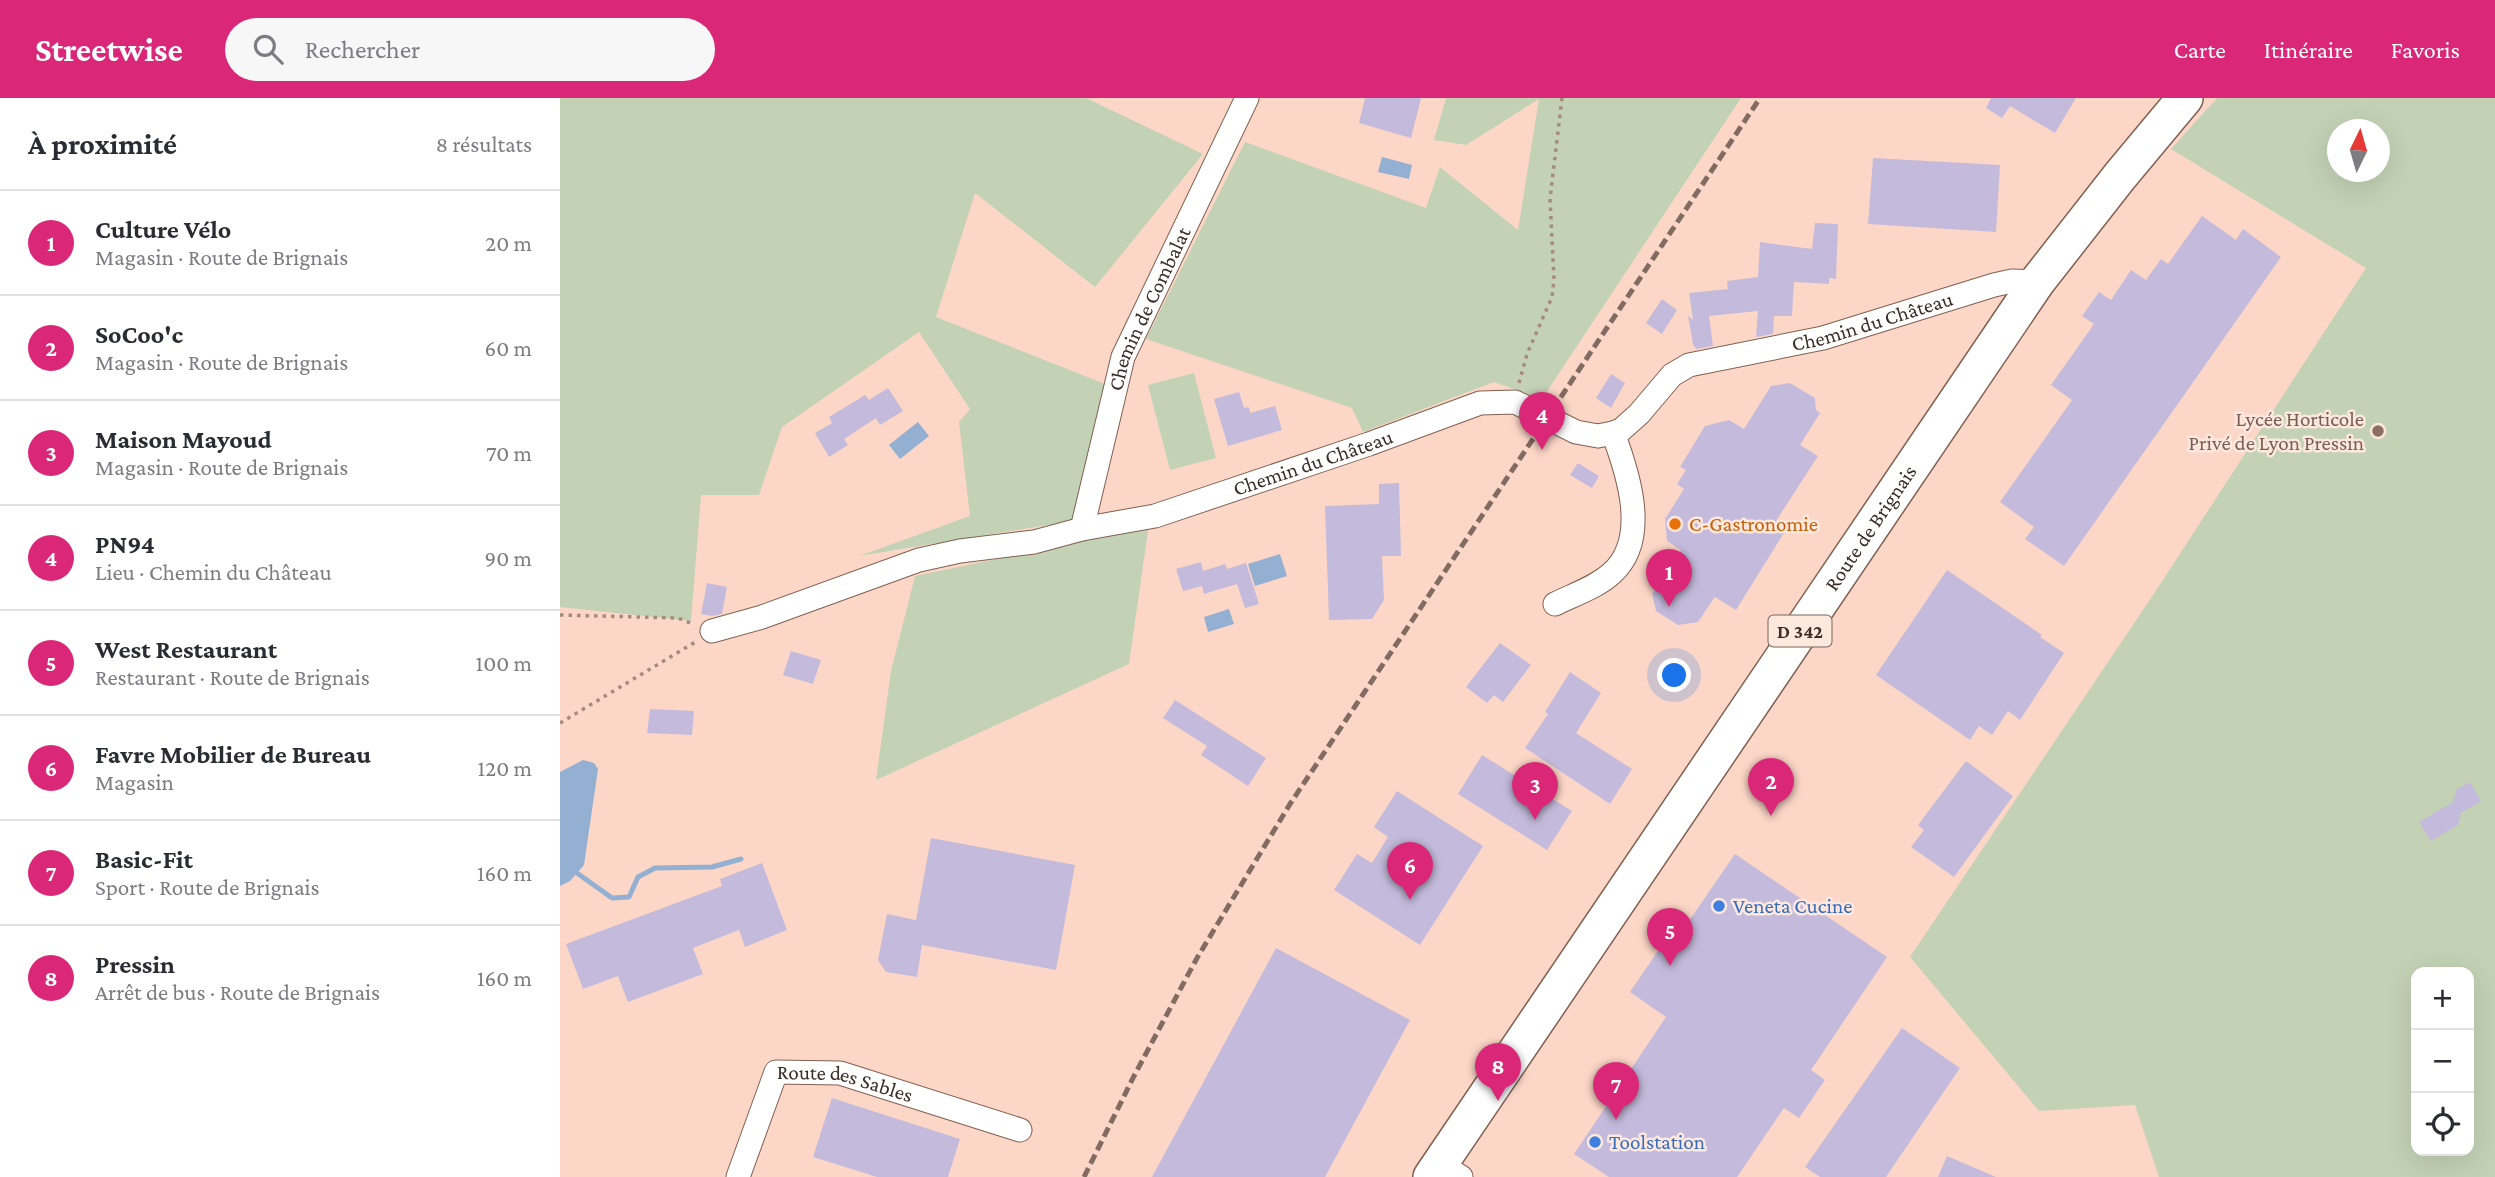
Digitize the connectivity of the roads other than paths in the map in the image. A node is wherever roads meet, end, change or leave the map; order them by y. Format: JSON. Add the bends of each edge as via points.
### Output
{"nodes":[{"id":1,"x":1247,"y":98,"type":"edge"},
{"id":2,"x":2185,"y":98,"type":"edge"},
{"id":3,"x":2037,"y":282,"type":"junction"},
{"id":4,"x":1613,"y":433,"type":"junction"},
{"id":5,"x":1082,"y":530,"type":"junction"},
{"id":6,"x":1555,"y":604,"type":"dead end"},
{"id":7,"x":712,"y":631,"type":"road end"},
{"id":8,"x":1020,"y":1130,"type":"dead end"},
{"id":9,"x":1444,"y":1173,"type":"edge"},
{"id":10,"x":737,"y":1177,"type":"edge"}],
"edges":[{"from":1,"to":5,"type":"street","name":"Chemin de Combalat","via":[[1123,358]]},
{"from":2,"to":3,"type":"main road","name":"Route de Brignais","number":"D 342"},
{"from":3,"to":4,"type":"street","name":"Chemin du Château","via":[[1994,285],[1823,338],[1689,365],[1672,375],[1639,414]]},
{"from":3,"to":9,"type":"main road","name":"Route de Brignais","number":"D 342"},
{"from":4,"to":5,"type":"street","name":"Chemin du Château","via":[[1576,432],[1515,402],[1489,402],[1154,516]]},
{"from":4,"to":6,"type":"street","via":[[1632,499],[1628,552],[1613,573]]},
{"from":5,"to":7,"type":"street","name":"Chemin du Château","via":[[919,560]]},
{"from":8,"to":10,"type":"street","name":"Route des Sables","via":[[840,1073],[776,1072]]}]}
